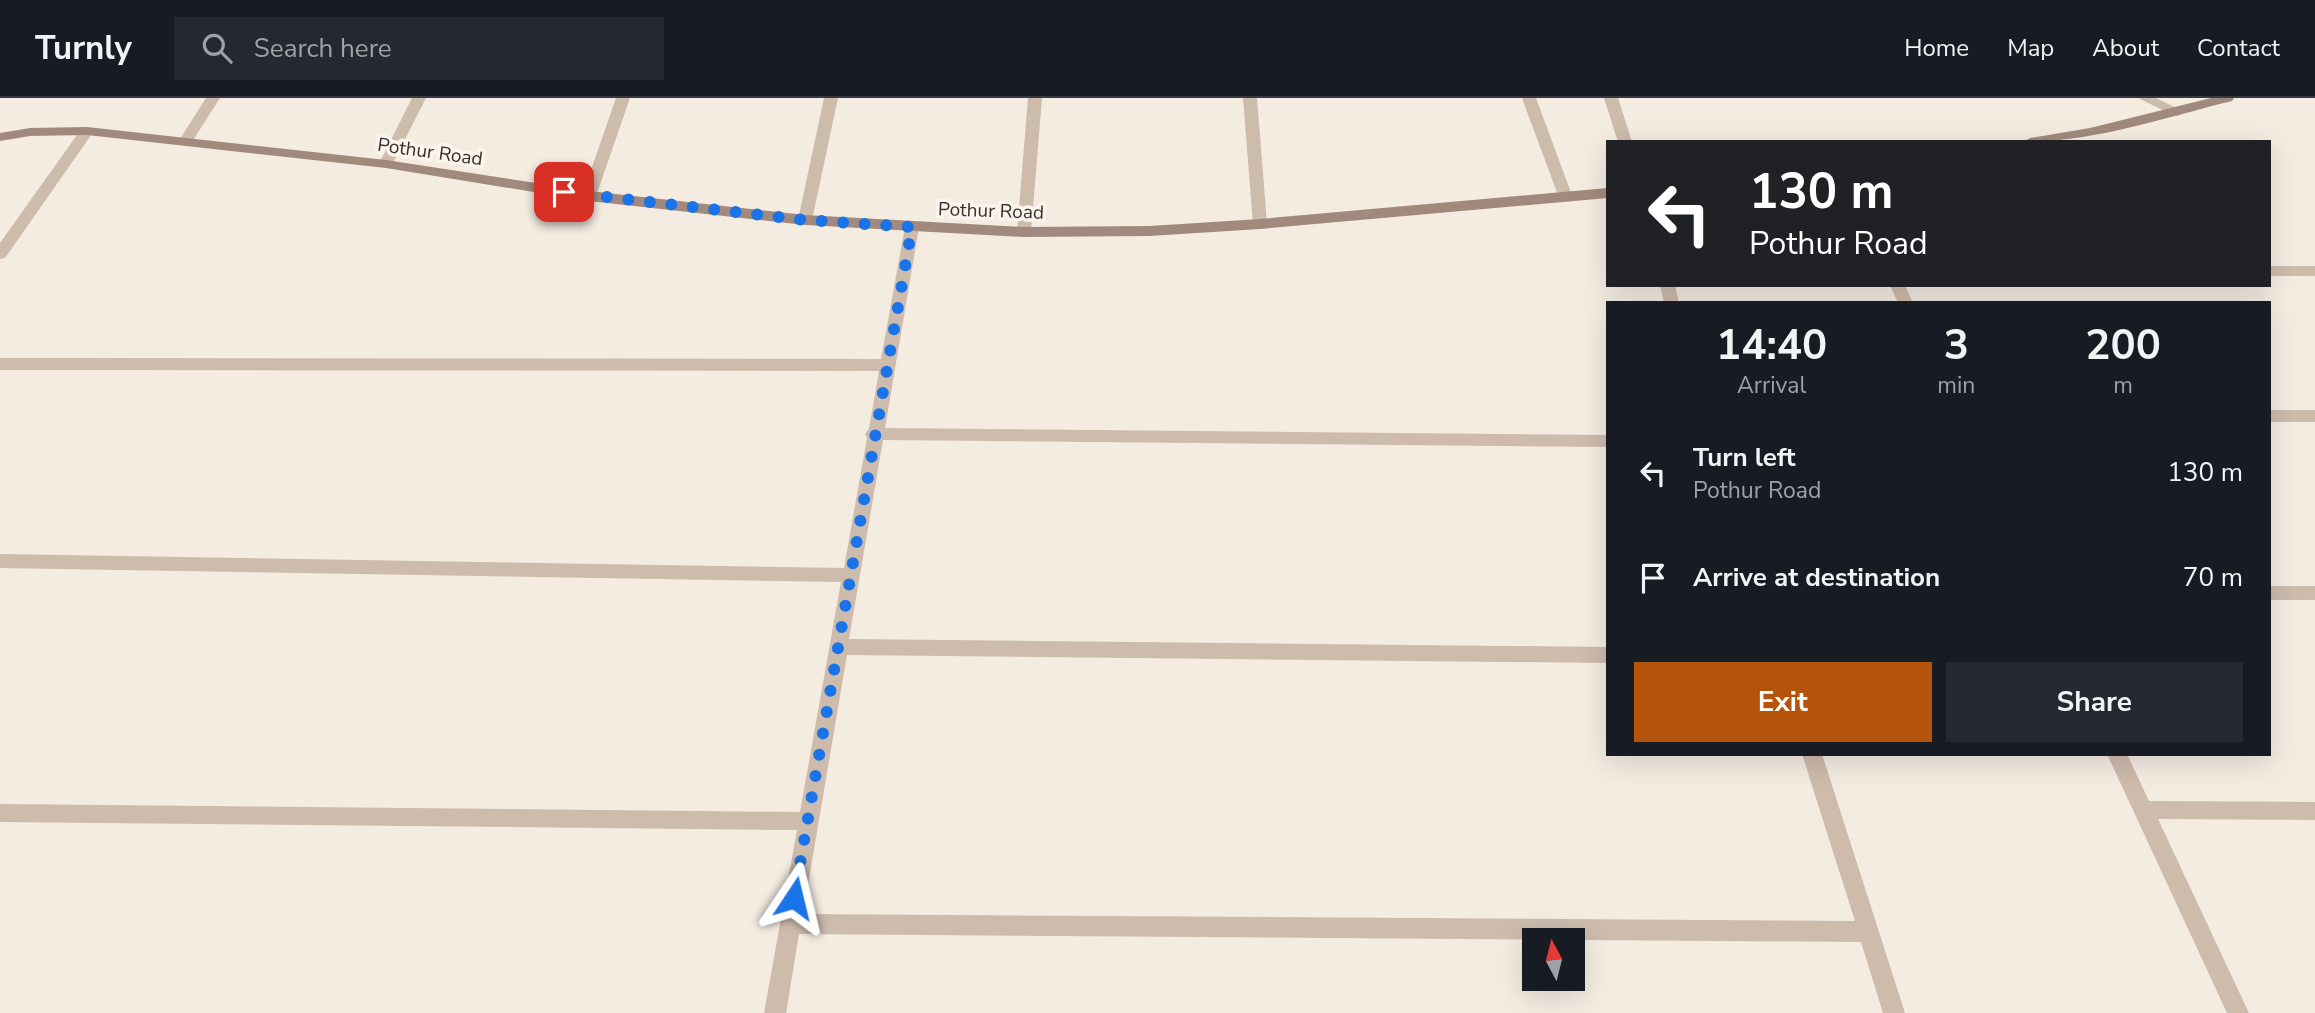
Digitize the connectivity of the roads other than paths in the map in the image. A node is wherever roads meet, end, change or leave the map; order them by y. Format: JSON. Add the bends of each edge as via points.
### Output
{"nodes":[{"id":1,"x":213,"y":98,"type":"edge"},
{"id":2,"x":419,"y":98,"type":"edge"},
{"id":3,"x":622,"y":98,"type":"edge"},
{"id":4,"x":831,"y":98,"type":"edge"},
{"id":5,"x":1035,"y":98,"type":"edge"},
{"id":6,"x":1250,"y":98,"type":"edge"},
{"id":7,"x":1529,"y":98,"type":"edge"},
{"id":8,"x":1611,"y":98,"type":"edge"},
{"id":9,"x":2145,"y":98,"type":"edge"},
{"id":10,"x":2227,"y":98,"type":"edge"},
{"id":11,"x":2178,"y":112,"type":"junction"},
{"id":12,"x":87,"y":131,"type":"junction"},
{"id":13,"x":0,"y":137,"type":"edge"},
{"id":14,"x":1624,"y":140,"type":"edge"},
{"id":15,"x":2040,"y":140,"type":"edge"},
{"id":16,"x":185,"y":142,"type":"junction"},
{"id":17,"x":386,"y":164,"type":"junction"},
{"id":18,"x":1606,"y":193,"type":"edge"},
{"id":19,"x":589,"y":195,"type":"junction"},
{"id":20,"x":1566,"y":198,"type":"junction"},
{"id":21,"x":805,"y":220,"type":"junction"},
{"id":22,"x":1260,"y":224,"type":"junction"},
{"id":23,"x":912,"y":227,"type":"junction"},
{"id":24,"x":1024,"y":232,"type":"junction"},
{"id":25,"x":0,"y":254,"type":"edge"},
{"id":26,"x":2271,"y":271,"type":"edge"},
{"id":27,"x":2315,"y":271,"type":"edge"},
{"id":28,"x":0,"y":364,"type":"edge"},
{"id":29,"x":885,"y":365,"type":"junction"},
{"id":30,"x":2271,"y":416,"type":"edge"},
{"id":31,"x":2315,"y":416,"type":"edge"},
{"id":32,"x":873,"y":434,"type":"junction"},
{"id":33,"x":1606,"y":441,"type":"edge"},
{"id":34,"x":0,"y":561,"type":"edge"},
{"id":35,"x":850,"y":575,"type":"junction"},
{"id":36,"x":2271,"y":593,"type":"edge"},
{"id":37,"x":2315,"y":593,"type":"edge"},
{"id":38,"x":837,"y":647,"type":"junction"},
{"id":39,"x":1606,"y":655,"type":"edge"},
{"id":40,"x":1813,"y":756,"type":"edge"},
{"id":41,"x":2118,"y":756,"type":"edge"},
{"id":42,"x":2144,"y":810,"type":"junction"},
{"id":43,"x":2315,"y":811,"type":"edge"},
{"id":44,"x":0,"y":813,"type":"edge"},
{"id":45,"x":808,"y":821,"type":"junction"},
{"id":46,"x":790,"y":924,"type":"junction"},
{"id":47,"x":1868,"y":932,"type":"junction"},
{"id":48,"x":775,"y":1013,"type":"edge"},
{"id":49,"x":1894,"y":1013,"type":"edge"},
{"id":50,"x":2238,"y":1013,"type":"edge"}],
"edges":[{"from":1,"to":16,"type":"street"},
{"from":2,"to":17,"type":"street"},
{"from":3,"to":19,"type":"street"},
{"from":4,"to":21,"type":"street"},
{"from":5,"to":24,"type":"street"},
{"from":6,"to":22,"type":"street"},
{"from":7,"to":20,"type":"street"},
{"from":8,"to":14,"type":"street"},
{"from":9,"to":11,"type":"street"},
{"from":10,"to":11,"type":"street"},
{"from":11,"to":15,"type":"street"},
{"from":12,"to":13,"type":"street","name":"Pothur Road"},
{"from":12,"to":16,"type":"street","name":"Pothur Road"},
{"from":12,"to":25,"type":"street"},
{"from":16,"to":17,"type":"street","name":"Pothur Road"},
{"from":17,"to":19,"type":"street","name":"Pothur Road"},
{"from":18,"to":20,"type":"street","name":"Pothur Road"},
{"from":19,"to":21,"type":"street","name":"Pothur Road"},
{"from":20,"to":22,"type":"street","name":"Pothur Road"},
{"from":21,"to":23,"type":"street","name":"Pothur Road"},
{"from":22,"to":24,"type":"street","name":"Pothur Road"},
{"from":23,"to":24,"type":"street","name":"Pothur Road"},
{"from":23,"to":29,"type":"street"},
{"from":26,"to":27,"type":"street"},
{"from":28,"to":29,"type":"street"},
{"from":29,"to":32,"type":"street"},
{"from":30,"to":31,"type":"street"},
{"from":32,"to":33,"type":"street"},
{"from":32,"to":35,"type":"street"},
{"from":34,"to":35,"type":"street"},
{"from":35,"to":38,"type":"street"},
{"from":36,"to":37,"type":"street"},
{"from":38,"to":39,"type":"street"},
{"from":38,"to":45,"type":"street"},
{"from":40,"to":47,"type":"street"},
{"from":41,"to":42,"type":"street"},
{"from":42,"to":43,"type":"street"},
{"from":42,"to":50,"type":"street"},
{"from":44,"to":45,"type":"street"},
{"from":45,"to":46,"type":"street"},
{"from":46,"to":47,"type":"street"},
{"from":46,"to":48,"type":"street"},
{"from":47,"to":49,"type":"street"}]}
